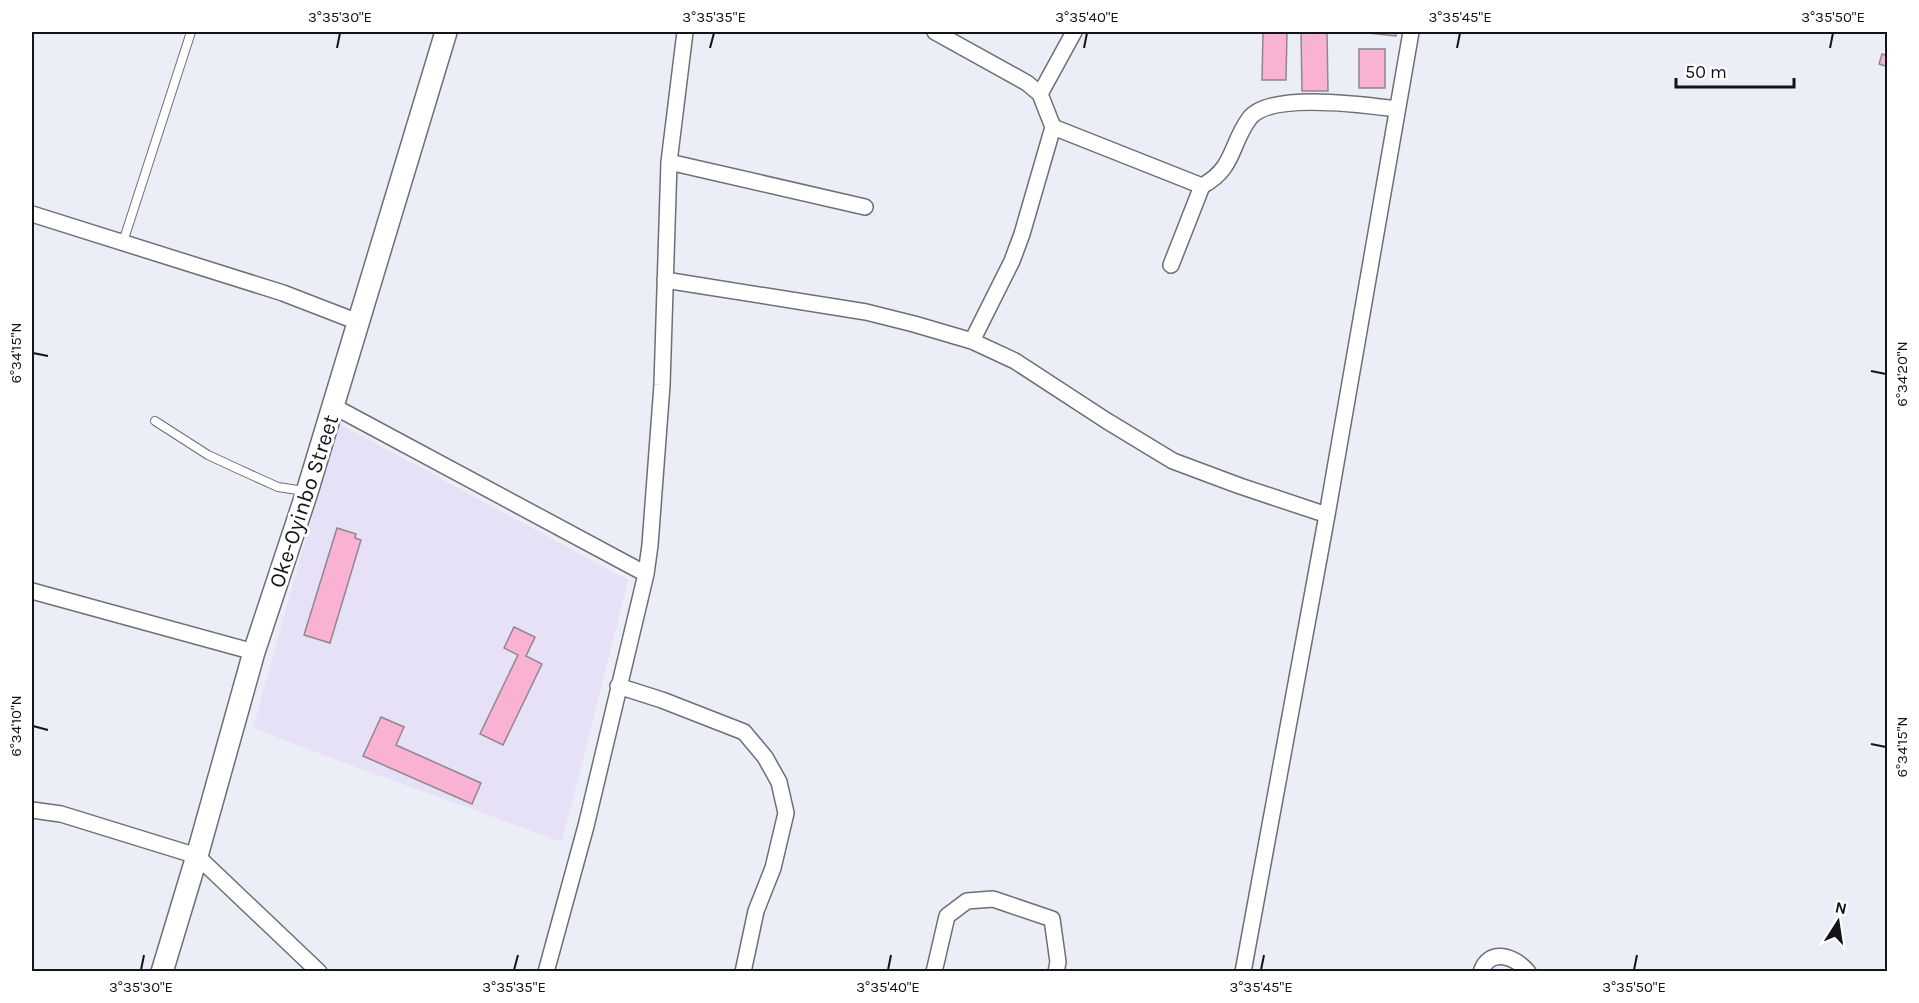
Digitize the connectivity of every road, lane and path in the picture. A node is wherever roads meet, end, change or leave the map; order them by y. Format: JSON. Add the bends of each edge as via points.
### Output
{"nodes":[{"id":1,"x":191,"y":32,"type":"edge"},
{"id":2,"x":446,"y":32,"type":"edge"},
{"id":3,"x":686,"y":32,"type":"edge"},
{"id":4,"x":935,"y":32,"type":"edge"},
{"id":5,"x":1074,"y":32,"type":"edge"},
{"id":6,"x":1411,"y":32,"type":"edge"},
{"id":7,"x":1040,"y":94,"type":"junction"},
{"id":8,"x":1397,"y":109,"type":"junction"},
{"id":9,"x":1053,"y":127,"type":"junction"},
{"id":10,"x":669,"y":162,"type":"junction"},
{"id":11,"x":1202,"y":186,"type":"junction"},
{"id":12,"x":866,"y":207,"type":"dead end"},
{"id":13,"x":32,"y":214,"type":"edge"},
{"id":14,"x":123,"y":242,"type":"junction"},
{"id":15,"x":1171,"y":265,"type":"dead end"},
{"id":16,"x":665,"y":280,"type":"junction"},
{"id":17,"x":358,"y":322,"type":"junction"},
{"id":18,"x":972,"y":341,"type":"junction"},
{"id":19,"x":333,"y":406,"type":"junction"},
{"id":20,"x":155,"y":421,"type":"dead end"},
{"id":21,"x":308,"y":492,"type":"junction"},
{"id":22,"x":1327,"y":515,"type":"junction"},
{"id":23,"x":646,"y":574,"type":"junction"},
{"id":24,"x":32,"y":591,"type":"edge"},
{"id":25,"x":254,"y":652,"type":"junction"},
{"id":26,"x":618,"y":686,"type":"junction"},
{"id":27,"x":32,"y":810,"type":"edge"},
{"id":28,"x":197,"y":856,"type":"junction"},
{"id":29,"x":165,"y":969,"type":"edge"},
{"id":30,"x":319,"y":972,"type":"edge"},
{"id":31,"x":546,"y":972,"type":"edge"},
{"id":32,"x":743,"y":972,"type":"edge"},
{"id":33,"x":934,"y":972,"type":"edge"},
{"id":34,"x":1056,"y":972,"type":"edge"},
{"id":35,"x":1243,"y":972,"type":"edge"},
{"id":36,"x":1481,"y":972,"type":"edge"},
{"id":37,"x":1528,"y":972,"type":"edge"}],
"edges":[{"from":1,"to":14,"type":"lane"},
{"from":2,"to":17,"type":"main road","name":"Oke-Oyinbo Street"},
{"from":3,"to":10,"type":"street"},
{"from":4,"to":7,"type":"street","via":[[1028,83]]},
{"from":5,"to":7,"type":"street"},
{"from":6,"to":8,"type":"street"},
{"from":7,"to":9,"type":"street"},
{"from":8,"to":11,"type":"street","via":[[1354,103],[1292,102],[1258,109],[1249,118],[1225,167]]},
{"from":8,"to":22,"type":"street"},
{"from":9,"to":11,"type":"street"},
{"from":9,"to":18,"type":"street","via":[[1012,261]]},
{"from":10,"to":12,"type":"street"},
{"from":10,"to":16,"type":"street"},
{"from":11,"to":15,"type":"street"},
{"from":13,"to":14,"type":"street"},
{"from":14,"to":17,"type":"street","via":[[283,293]]},
{"from":16,"to":18,"type":"street","via":[[866,312]]},
{"from":16,"to":23,"type":"street","via":[[662,385]]},
{"from":17,"to":19,"type":"main road","name":"Oke-Oyinbo Street"},
{"from":18,"to":22,"type":"street","via":[[1015,361],[1173,461]]},
{"from":19,"to":21,"type":"main road","name":"Oke-Oyinbo Street"},
{"from":19,"to":23,"type":"street"},
{"from":20,"to":21,"type":"lane","via":[[208,455],[278,487]]},
{"from":21,"to":25,"type":"main road","name":"Oke-Oyinbo Street"},
{"from":22,"to":35,"type":"street"},
{"from":23,"to":26,"type":"street"},
{"from":24,"to":25,"type":"street"},
{"from":25,"to":28,"type":"main road","name":"Oke-Oyinbo Street"},
{"from":26,"to":31,"type":"street","via":[[586,826]]},
{"from":26,"to":32,"type":"street","via":[[744,732],[765,756],[779,782],[786,813],[756,911]]},
{"from":27,"to":28,"type":"street","via":[[61,814]]},
{"from":28,"to":29,"type":"main road","name":"Oke-Oyinbo Street"},
{"from":28,"to":30,"type":"street"},
{"from":33,"to":34,"type":"street","via":[[947,916],[967,901],[993,899],[1052,919]]},
{"from":36,"to":37,"type":"street","via":[[1489,960],[1500,956],[1520,962]]}]}
